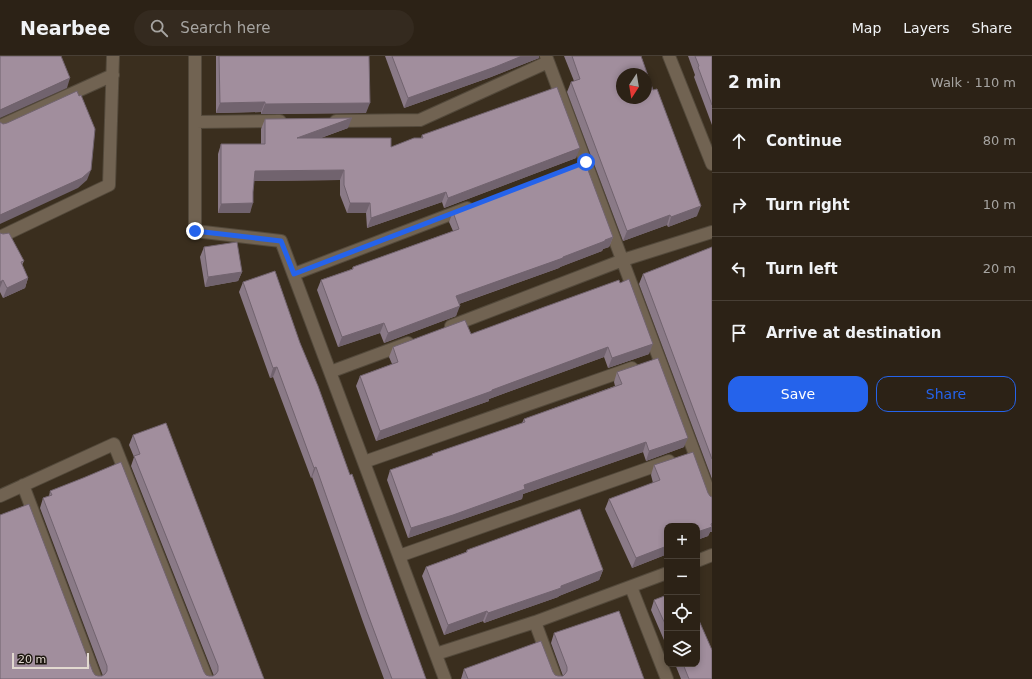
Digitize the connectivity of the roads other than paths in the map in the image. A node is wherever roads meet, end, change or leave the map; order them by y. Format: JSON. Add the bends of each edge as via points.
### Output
{"nodes":[{"id":1,"x":113,"y":56,"type":"edge"},
{"id":2,"x":195,"y":56,"type":"edge"},
{"id":3,"x":670,"y":56,"type":"edge"},
{"id":4,"x":547,"y":59,"type":"edge"},
{"id":5,"x":113,"y":75,"type":"junction"},
{"id":6,"x":288,"y":121,"type":"edge"},
{"id":7,"x":327,"y":121,"type":"edge"},
{"id":8,"x":195,"y":122,"type":"junction"},
{"id":9,"x":0,"y":126,"type":"edge"},
{"id":10,"x":712,"y":164,"type":"edge"},
{"id":11,"x":476,"y":204,"type":"edge"},
{"id":12,"x":712,"y":232,"type":"edge"},
{"id":13,"x":0,"y":237,"type":"edge"},
{"id":14,"x":623,"y":260,"type":"junction"},
{"id":15,"x":294,"y":274,"type":"junction"},
{"id":16,"x":440,"y":330,"type":"edge"},
{"id":17,"x":418,"y":339,"type":"edge"},
{"id":18,"x":652,"y":361,"type":"junction"},
{"id":19,"x":330,"y":372,"type":"junction"},
{"id":20,"x":687,"y":455,"type":"junction"},
{"id":21,"x":364,"y":462,"type":"junction"},
{"id":22,"x":24,"y":485,"type":"junction"},
{"id":23,"x":0,"y":496,"type":"edge"},
{"id":24,"x":712,"y":500,"type":"edge"},
{"id":25,"x":712,"y":555,"type":"edge"},
{"id":26,"x":399,"y":556,"type":"junction"},
{"id":27,"x":700,"y":560,"type":"edge"},
{"id":28,"x":664,"y":574,"type":"edge"},
{"id":29,"x":631,"y":587,"type":"junction"},
{"id":30,"x":535,"y":622,"type":"junction"},
{"id":31,"x":436,"y":654,"type":"junction"},
{"id":32,"x":96,"y":679,"type":"edge"},
{"id":33,"x":207,"y":679,"type":"edge"},
{"id":34,"x":445,"y":679,"type":"edge"},
{"id":35,"x":556,"y":679,"type":"edge"},
{"id":36,"x":667,"y":679,"type":"edge"}],
"edges":[{"from":1,"to":5,"type":"street"},
{"from":2,"to":8,"type":"street"},
{"from":3,"to":10,"type":"street"},
{"from":4,"to":7,"type":"street","via":[[420,120]]},
{"from":4,"to":14,"type":"street","via":[[582,164]]},
{"from":5,"to":9,"type":"street"},
{"from":5,"to":13,"type":"street","via":[[108,185]]},
{"from":6,"to":8,"type":"street"},
{"from":8,"to":15,"type":"street","via":[[195,231],[281,241]]},
{"from":11,"to":15,"type":"street"},
{"from":12,"to":14,"type":"street"},
{"from":14,"to":16,"type":"street"},
{"from":14,"to":18,"type":"street"},
{"from":15,"to":19,"type":"street"},
{"from":17,"to":19,"type":"street"},
{"from":18,"to":20,"type":"street"},
{"from":18,"to":21,"type":"street"},
{"from":19,"to":21,"type":"street"},
{"from":20,"to":24,"type":"street"},
{"from":20,"to":26,"type":"street"},
{"from":21,"to":26,"type":"street"},
{"from":22,"to":23,"type":"street"},
{"from":22,"to":32,"type":"street"},
{"from":22,"to":33,"type":"street","via":[[114,444]]},
{"from":25,"to":27,"type":"street"},
{"from":26,"to":31,"type":"street"},
{"from":28,"to":29,"type":"street"},
{"from":29,"to":30,"type":"street"},
{"from":29,"to":36,"type":"street"},
{"from":30,"to":31,"type":"street"},
{"from":30,"to":35,"type":"street"},
{"from":31,"to":34,"type":"street"}]}
